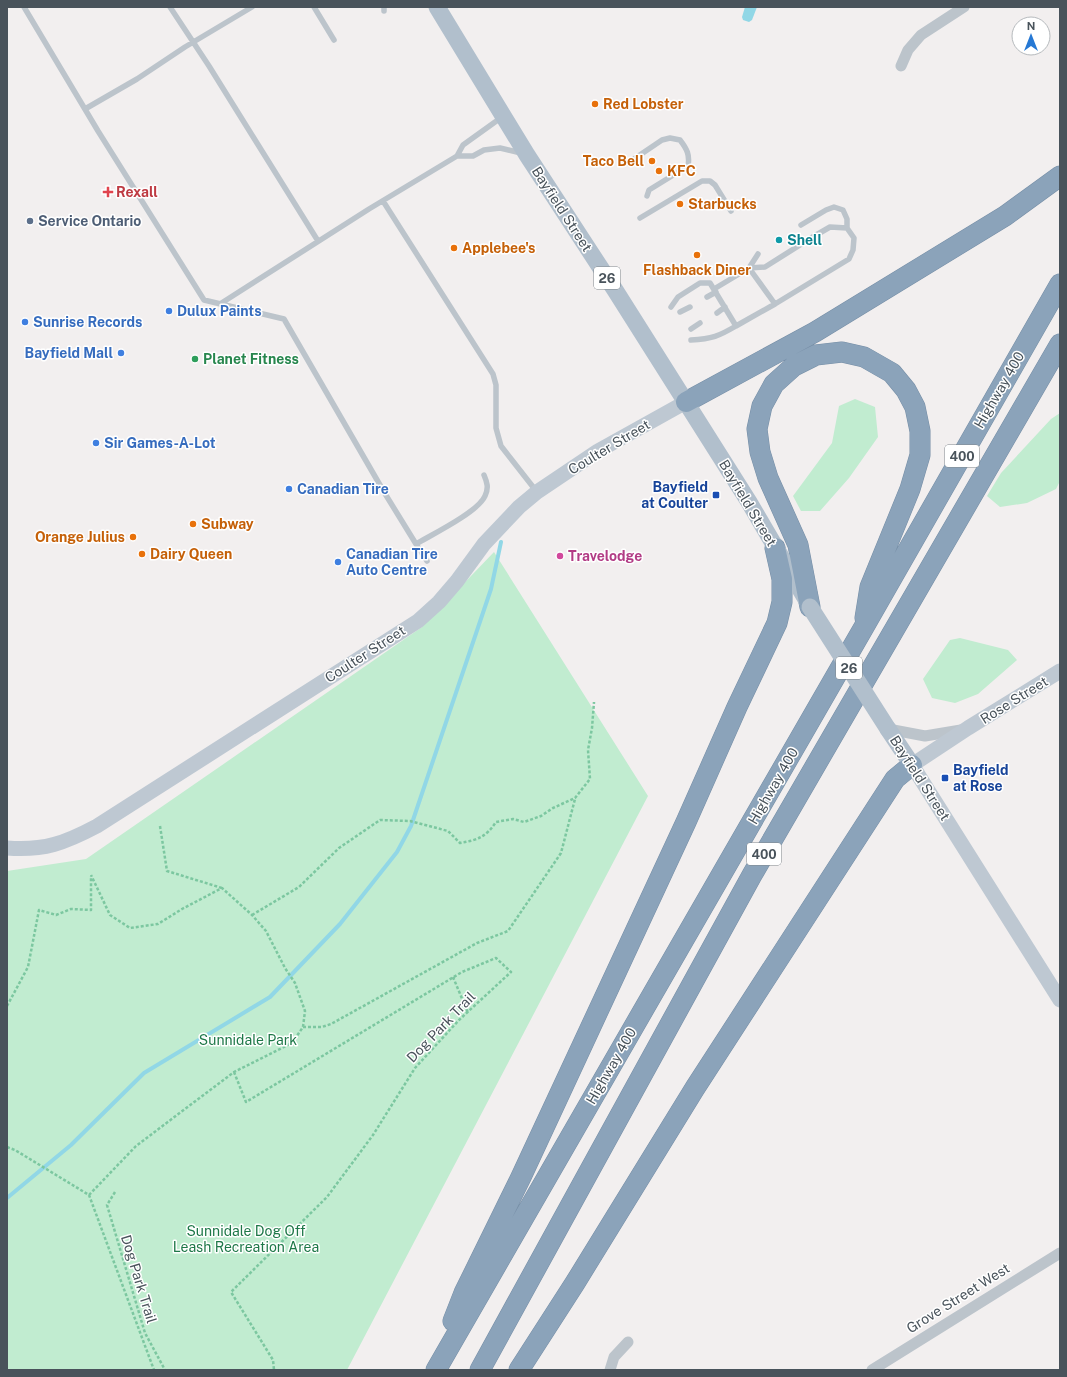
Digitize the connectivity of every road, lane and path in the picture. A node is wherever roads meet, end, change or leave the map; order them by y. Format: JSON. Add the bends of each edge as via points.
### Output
{"nodes":[{"id":1,"x":24,"y":7,"type":"edge"},
{"id":2,"x":170,"y":7,"type":"edge"},
{"id":3,"x":252,"y":7,"type":"edge"},
{"id":4,"x":314,"y":7,"type":"edge"},
{"id":5,"x":437,"y":7,"type":"edge"},
{"id":6,"x":964,"y":7,"type":"edge"},
{"id":7,"x":334,"y":40,"type":"dead end"},
{"id":8,"x":194,"y":42,"type":"junction"},
{"id":9,"x":901,"y":66,"type":"dead end"},
{"id":10,"x":85,"y":109,"type":"junction"},
{"id":11,"x":503,"y":116,"type":"junction"},
{"id":12,"x":527,"y":155,"type":"junction"},
{"id":13,"x":457,"y":156,"type":"junction"},
{"id":14,"x":623,"y":163,"type":"dead end"},
{"id":15,"x":1060,"y":176,"type":"edge"},
{"id":16,"x":647,"y":196,"type":"dead end"},
{"id":17,"x":383,"y":202,"type":"junction"},
{"id":18,"x":731,"y":211,"type":"dead end"},
{"id":19,"x":640,"y":218,"type":"dead end"},
{"id":20,"x":801,"y":225,"type":"dead end"},
{"id":21,"x":847,"y":228,"type":"junction"},
{"id":22,"x":318,"y":241,"type":"junction"},
{"id":23,"x":758,"y":254,"type":"dead end"},
{"id":24,"x":749,"y":268,"type":"junction"},
{"id":25,"x":1060,"y":284,"type":"edge"},
{"id":26,"x":715,"y":290,"type":"junction"},
{"id":27,"x":707,"y":297,"type":"dead end"},
{"id":28,"x":220,"y":304,"type":"junction"},
{"id":29,"x":775,"y":304,"type":"junction"},
{"id":30,"x":671,"y":307,"type":"dead end"},
{"id":31,"x":690,"y":307,"type":"dead end"},
{"id":32,"x":725,"y":307,"type":"junction"},
{"id":33,"x":680,"y":312,"type":"dead end"},
{"id":34,"x":717,"y":313,"type":"dead end"},
{"id":35,"x":700,"y":323,"type":"dead end"},
{"id":36,"x":736,"y":326,"type":"junction"},
{"id":37,"x":691,"y":329,"type":"dead end"},
{"id":38,"x":691,"y":340,"type":"dead end"},
{"id":39,"x":1060,"y":344,"type":"edge"},
{"id":40,"x":686,"y":402,"type":"junction"},
{"id":41,"x":484,"y":475,"type":"dead end"},
{"id":42,"x":537,"y":492,"type":"junction"},
{"id":43,"x":416,"y":544,"type":"junction"},
{"id":44,"x":775,"y":548,"type":"junction"},
{"id":45,"x":427,"y":562,"type":"dead end"},
{"id":46,"x":810,"y":607,"type":"junction"},
{"id":47,"x":864,"y":628,"type":"junction"},
{"id":48,"x":1060,"y":671,"type":"edge"},
{"id":49,"x":594,"y":702,"type":"dead end"},
{"id":50,"x":968,"y":728,"type":"junction"},
{"id":51,"x":888,"y":729,"type":"junction"},
{"id":52,"x":912,"y":765,"type":"junction"},
{"id":53,"x":576,"y":798,"type":"junction"},
{"id":54,"x":160,"y":826,"type":"dead end"},
{"id":55,"x":7,"y":848,"type":"edge"},
{"id":56,"x":222,"y":888,"type":"junction"},
{"id":57,"x":252,"y":915,"type":"junction"},
{"id":58,"x":453,"y":977,"type":"junction"},
{"id":59,"x":1060,"y":1000,"type":"edge"},
{"id":60,"x":7,"y":1006,"type":"edge"},
{"id":61,"x":468,"y":1013,"type":"junction"},
{"id":62,"x":303,"y":1027,"type":"junction"},
{"id":63,"x":234,"y":1072,"type":"junction"},
{"id":64,"x":7,"y":1147,"type":"edge"},
{"id":65,"x":115,"y":1192,"type":"dead end"},
{"id":66,"x":89,"y":1195,"type":"junction"},
{"id":67,"x":1060,"y":1252,"type":"edge"},
{"id":68,"x":628,"y":1342,"type":"dead end"},
{"id":69,"x":154,"y":1370,"type":"edge"},
{"id":70,"x":165,"y":1370,"type":"edge"},
{"id":71,"x":274,"y":1370,"type":"edge"},
{"id":72,"x":436,"y":1370,"type":"edge"},
{"id":73,"x":480,"y":1370,"type":"edge"},
{"id":74,"x":520,"y":1370,"type":"edge"},
{"id":75,"x":610,"y":1370,"type":"edge"},
{"id":76,"x":872,"y":1370,"type":"edge"}],
"edges":[{"from":1,"to":10,"type":"lane"},
{"from":2,"to":8,"type":"lane"},
{"from":3,"to":8,"type":"lane"},
{"from":4,"to":7,"type":"lane"},
{"from":5,"to":11,"type":"main road","name":"Bayfield Street","number":"26"},
{"from":6,"to":9,"type":"street","via":[[921,34],[908,50]]},
{"from":8,"to":10,"type":"lane"},
{"from":8,"to":22,"type":"lane"},
{"from":10,"to":28,"type":"lane","via":[[204,300]]},
{"from":11,"to":12,"type":"main road","name":"Bayfield Street","number":"26"},
{"from":11,"to":13,"type":"lane","via":[[463,145]]},
{"from":12,"to":13,"type":"lane","via":[[500,148],[484,150],[473,156]]},
{"from":12,"to":40,"type":"main road","name":"Bayfield Street","number":"26"},
{"from":13,"to":17,"type":"lane"},
{"from":14,"to":16,"type":"lane","via":[[628,163],[662,140],[680,140],[686,147],[690,157],[688,166],[649,190]]},
{"from":15,"to":40,"type":"highway","via":[[1005,216],[815,332]]},
{"from":17,"to":22,"type":"lane"},
{"from":17,"to":42,"type":"lane","via":[[493,374],[496,385],[496,428],[501,446]]},
{"from":18,"to":19,"type":"lane","via":[[715,185],[710,181],[702,181]]},
{"from":20,"to":21,"type":"lane","via":[[834,207],[843,210]]},
{"from":21,"to":24,"type":"lane","via":[[830,227],[765,268]]},
{"from":21,"to":29,"type":"lane","via":[[854,238],[849,259]]},
{"from":22,"to":28,"type":"lane"},
{"from":23,"to":24,"type":"lane"},
{"from":24,"to":26,"type":"lane"},
{"from":24,"to":29,"type":"lane"},
{"from":25,"to":47,"type":"highway","name":"Highway 400","number":"400"},
{"from":26,"to":27,"type":"lane"},
{"from":26,"to":30,"type":"lane","via":[[710,284],[700,283],[678,297]]},
{"from":26,"to":32,"type":"lane"},
{"from":28,"to":43,"type":"lane","via":[[284,319]]},
{"from":29,"to":36,"type":"lane"},
{"from":31,"to":33,"type":"lane"},
{"from":32,"to":34,"type":"lane"},
{"from":32,"to":36,"type":"lane"},
{"from":35,"to":37,"type":"lane"},
{"from":36,"to":38,"type":"lane","via":[[718,336]]},
{"from":39,"to":73,"type":"highway","name":"Highway 400","number":"400","via":[[752,875]]},
{"from":40,"to":42,"type":"street","name":"Coulter Street","via":[[598,452]]},
{"from":40,"to":44,"type":"main road","name":"Bayfield Street","number":"26"},
{"from":41,"to":43,"type":"lane","via":[[488,485],[485,497],[475,509]]},
{"from":42,"to":55,"type":"street","name":"Coulter Street","via":[[501,524],[457,581],[418,621],[97,826],[74,838],[50,846]]},
{"from":43,"to":45,"type":"lane"},
{"from":44,"to":46,"type":"main road","name":"Bayfield Street","number":"26"},
{"from":44,"to":72,"type":"highway","via":[[782,579],[782,602],[777,623],[525,1170],[464,1293]]},
{"from":46,"to":47,"type":"highway","via":[[798,545],[768,478],[756,429],[762,406],[774,384],[794,366],[816,356],[842,352],[864,357],[892,373],[906,390],[915,408],[920,431],[920,454],[910,489],[870,587]]},
{"from":46,"to":51,"type":"main road","name":"Bayfield Street","number":"26","bridge":true},
{"from":47,"to":72,"type":"highway","name":"Highway 400","number":"400"},
{"from":48,"to":50,"type":"street","name":"Rose Street"},
{"from":49,"to":53,"type":"path","via":[[588,750],[590,779]]},
{"from":50,"to":51,"type":"street","name":"Rose Street","via":[[925,736]]},
{"from":50,"to":52,"type":"street","name":"Rose Street"},
{"from":51,"to":52,"type":"main road","name":"Bayfield Street","number":"26"},
{"from":52,"to":59,"type":"street","name":"Bayfield Street"},
{"from":52,"to":74,"type":"highway","via":[[895,779],[695,1088]]},
{"from":53,"to":57,"type":"path","via":[[524,822],[496,822],[489,832],[476,840],[460,843],[448,831],[410,821],[380,820],[339,848],[299,887]]},
{"from":53,"to":62,"type":"path","via":[[561,853],[508,931],[477,943],[331,1024],[322,1027]]},
{"from":54,"to":56,"type":"path","via":[[167,871]]},
{"from":56,"to":57,"type":"path"},
{"from":56,"to":60,"type":"path","via":[[158,924],[130,928],[110,916],[91,875],[91,910],[71,909],[56,915],[39,910],[28,967]]},
{"from":57,"to":62,"type":"path","via":[[266,931],[295,983],[304,1011]]},
{"from":58,"to":61,"type":"path"},
{"from":58,"to":61,"type":"path","name":"Dog Park Trail","via":[[496,958],[510,972]]},
{"from":58,"to":63,"type":"path","name":"Dog Park Trail","via":[[246,1102]]},
{"from":61,"to":71,"type":"path","name":"Dog Park Trail","via":[[415,1068],[373,1135],[327,1196],[231,1292],[273,1360]]},
{"from":62,"to":63,"type":"path","via":[[292,1043]]},
{"from":63,"to":66,"type":"path","via":[[136,1146]]},
{"from":64,"to":66,"type":"path"},
{"from":65,"to":70,"type":"path","name":"Dog Park Trail","via":[[107,1205],[145,1333]]},
{"from":66,"to":69,"type":"path"},
{"from":67,"to":76,"type":"street","name":"Grove Street West"},
{"from":68,"to":75,"type":"street","via":[[614,1357]]}]}
